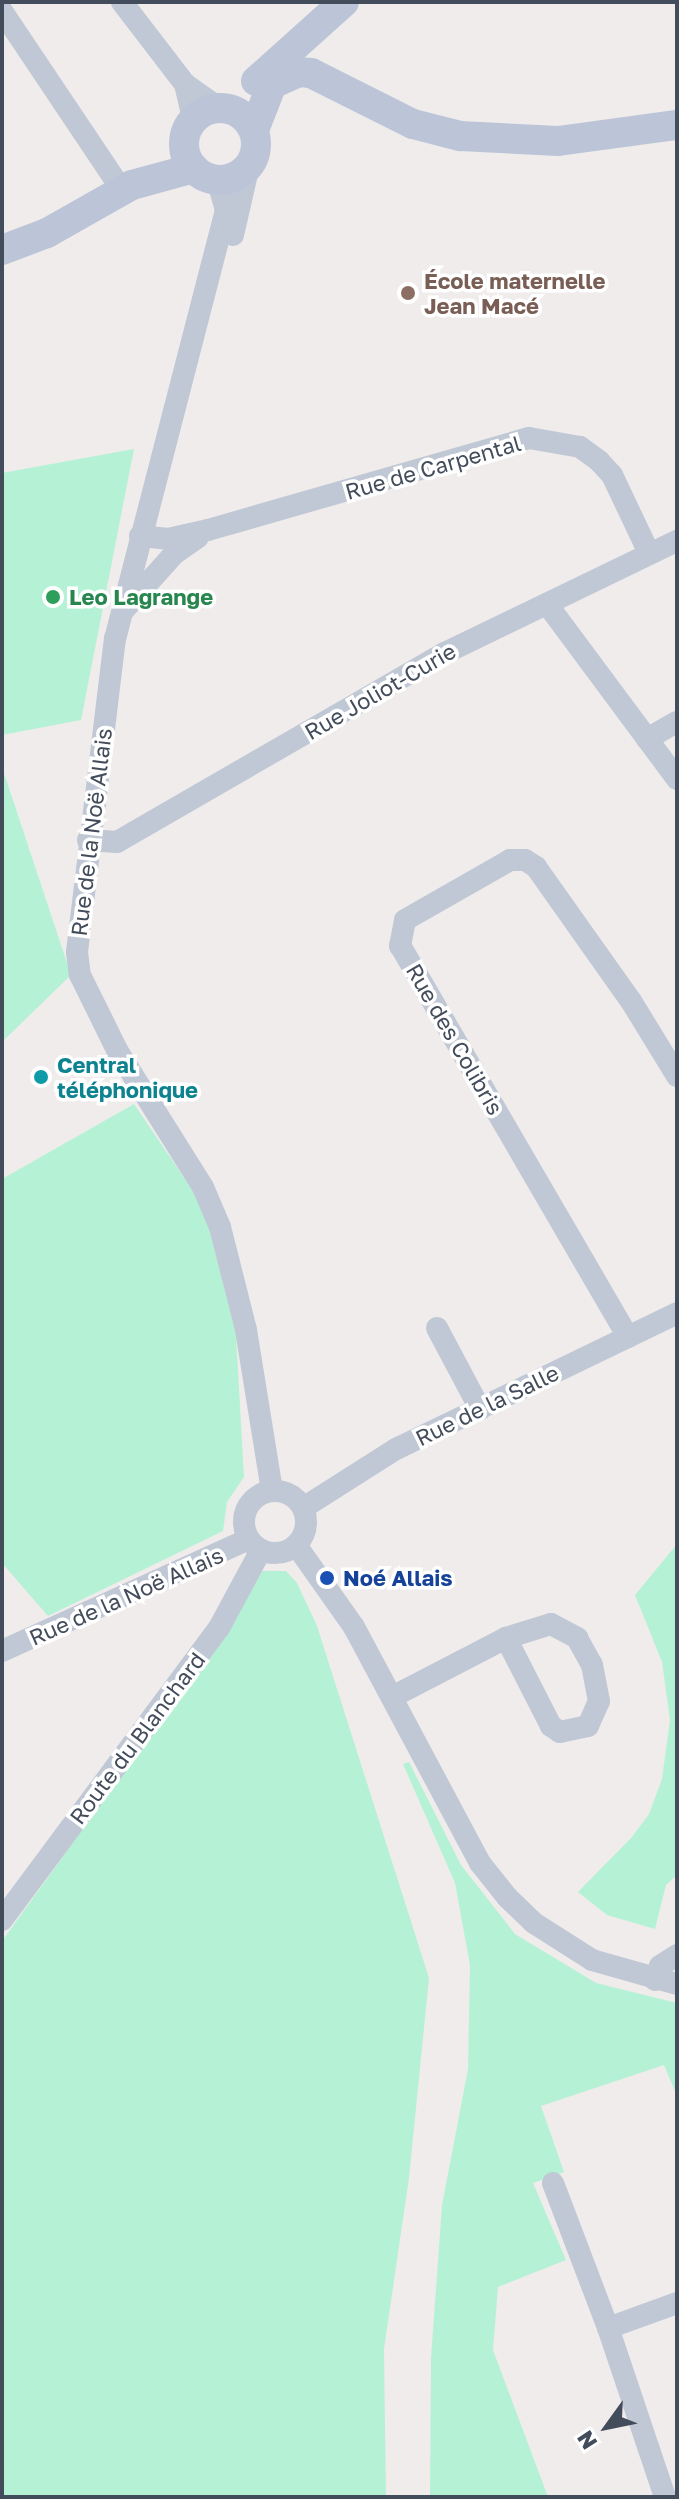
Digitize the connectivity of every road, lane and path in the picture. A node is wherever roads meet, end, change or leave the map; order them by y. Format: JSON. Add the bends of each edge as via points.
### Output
{"nodes":[{"id":1,"x":122,"y":2,"type":"edge"},
{"id":2,"x":2,"y":11,"type":"edge"},
{"id":3,"x":330,"y":11,"type":"edge"},
{"id":4,"x":311,"y":73,"type":"junction"},
{"id":5,"x":677,"y":125,"type":"edge"},
{"id":6,"x":254,"y":130,"type":"junction"},
{"id":7,"x":206,"y":138,"type":"junction"},
{"id":8,"x":249,"y":165,"type":"junction"},
{"id":9,"x":127,"y":188,"type":"junction"},
{"id":10,"x":2,"y":250,"type":"edge"},
{"id":11,"x":142,"y":527,"type":"junction"},
{"id":12,"x":208,"y":530,"type":"junction"},
{"id":13,"x":677,"y":541,"type":"edge"},
{"id":14,"x":649,"y":553,"type":"junction"},
{"id":15,"x":133,"y":562,"type":"junction"},
{"id":16,"x":164,"y":565,"type":"junction"},
{"id":17,"x":547,"y":604,"type":"junction"},
{"id":18,"x":120,"y":614,"type":"junction"},
{"id":19,"x":677,"y":722,"type":"edge"},
{"id":20,"x":647,"y":739,"type":"junction"},
{"id":21,"x":677,"y":779,"type":"edge"},
{"id":22,"x":88,"y":840,"type":"junction"},
{"id":23,"x":677,"y":1076,"type":"edge"},
{"id":24,"x":677,"y":1313,"type":"edge"},
{"id":25,"x":437,"y":1328,"type":"dead end"},
{"id":26,"x":628,"y":1337,"type":"junction"},
{"id":27,"x":480,"y":1409,"type":"junction"},
{"id":28,"x":272,"y":1491,"type":"junction"},
{"id":29,"x":303,"y":1508,"type":"junction"},
{"id":30,"x":255,"y":1544,"type":"junction"},
{"id":31,"x":296,"y":1545,"type":"junction"},
{"id":32,"x":506,"y":1638,"type":"junction"},
{"id":33,"x":2,"y":1651,"type":"edge"},
{"id":34,"x":394,"y":1696,"type":"junction"},
{"id":35,"x":2,"y":1920,"type":"edge"},
{"id":36,"x":677,"y":1955,"type":"edge"},
{"id":37,"x":666,"y":1982,"type":"edge"},
{"id":38,"x":553,"y":2183,"type":"dead end"},
{"id":39,"x":677,"y":2303,"type":"edge"},
{"id":40,"x":608,"y":2328,"type":"junction"},
{"id":41,"x":665,"y":2497,"type":"edge"}],
"edges":[{"from":1,"to":7,"type":"street","via":[[185,84]]},
{"from":2,"to":9,"type":"street"},
{"from":3,"to":4,"type":"street"},
{"from":3,"to":7,"type":"street"},
{"from":4,"to":5,"type":"street","via":[[361,102],[460,136],[558,141]]},
{"from":4,"to":6,"type":"street","via":[[282,77],[272,84]]},
{"from":6,"to":7,"type":"street"},
{"from":6,"to":8,"type":"street"},
{"from":7,"to":8,"type":"street","via":[[229,179]]},
{"from":7,"to":9,"type":"street"},
{"from":7,"to":11,"type":"street","name":"Rue de la Noë Allais","via":[[226,210]]},
{"from":8,"to":11,"type":"street","name":"Rue de la Noë Allais","via":[[205,333]]},
{"from":9,"to":10,"type":"street","via":[[47,233]]},
{"from":11,"to":12,"type":"street","name":"Rue de Carpental","via":[[168,539]]},
{"from":11,"to":15,"type":"street","name":"Rue de la Noë Allais"},
{"from":12,"to":14,"type":"street","name":"Rue de Carpental","via":[[529,438],[556,439],[580,447],[612,475]]},
{"from":12,"to":16,"type":"street","name":"Rue de Carpental"},
{"from":13,"to":14,"type":"street","name":"Rue Joliot-Curie"},
{"from":14,"to":17,"type":"street","name":"Rue Joliot-Curie"},
{"from":15,"to":16,"type":"street"},
{"from":15,"to":18,"type":"street","name":"Rue de la Noë Allais"},
{"from":16,"to":18,"type":"street","name":"Rue de Carpental"},
{"from":17,"to":20,"type":"street"},
{"from":17,"to":22,"type":"street","name":"Rue Joliot-Curie","via":[[445,653],[117,842]]},
{"from":18,"to":22,"type":"street","name":"Rue de la Noë Allais"},
{"from":19,"to":20,"type":"street"},
{"from":20,"to":21,"type":"street"},
{"from":22,"to":28,"type":"street","name":"Rue de la Noë Allais","via":[[79,921],[80,975],[117,1050],[203,1187],[220,1227],[246,1330]]},
{"from":23,"to":26,"type":"street","name":"Rue des Colibris","via":[[631,1001],[536,867],[525,860],[510,860],[405,920],[400,946]]},
{"from":24,"to":26,"type":"street","name":"Rue de la Salle"},
{"from":25,"to":27,"type":"street"},
{"from":26,"to":27,"type":"street","name":"Rue de la Salle"},
{"from":27,"to":29,"type":"street","name":"Rue de la Salle","via":[[396,1449]]},
{"from":28,"to":29,"type":"street","via":[[290,1494]]},
{"from":28,"to":30,"type":"street","via":[[247,1508]]},
{"from":29,"to":31,"type":"street","via":[[306,1528]]},
{"from":30,"to":31,"type":"street","via":[[280,1553]]},
{"from":30,"to":33,"type":"street","name":"Rue de la Noë Allais"},
{"from":30,"to":35,"type":"street","name":"Route du Blanchard","via":[[219,1628]]},
{"from":31,"to":34,"type":"street"},
{"from":32,"to":32,"type":"street","via":[[551,1624],[577,1638],[592,1665],[599,1701],[588,1726],[560,1732],[551,1726]]},
{"from":32,"to":34,"type":"street"},
{"from":34,"to":37,"type":"street","via":[[480,1863],[507,1897],[582,1954]]},
{"from":36,"to":37,"type":"street","via":[[660,1966]]},
{"from":38,"to":40,"type":"street"},
{"from":39,"to":40,"type":"street"},
{"from":40,"to":41,"type":"street"}]}
